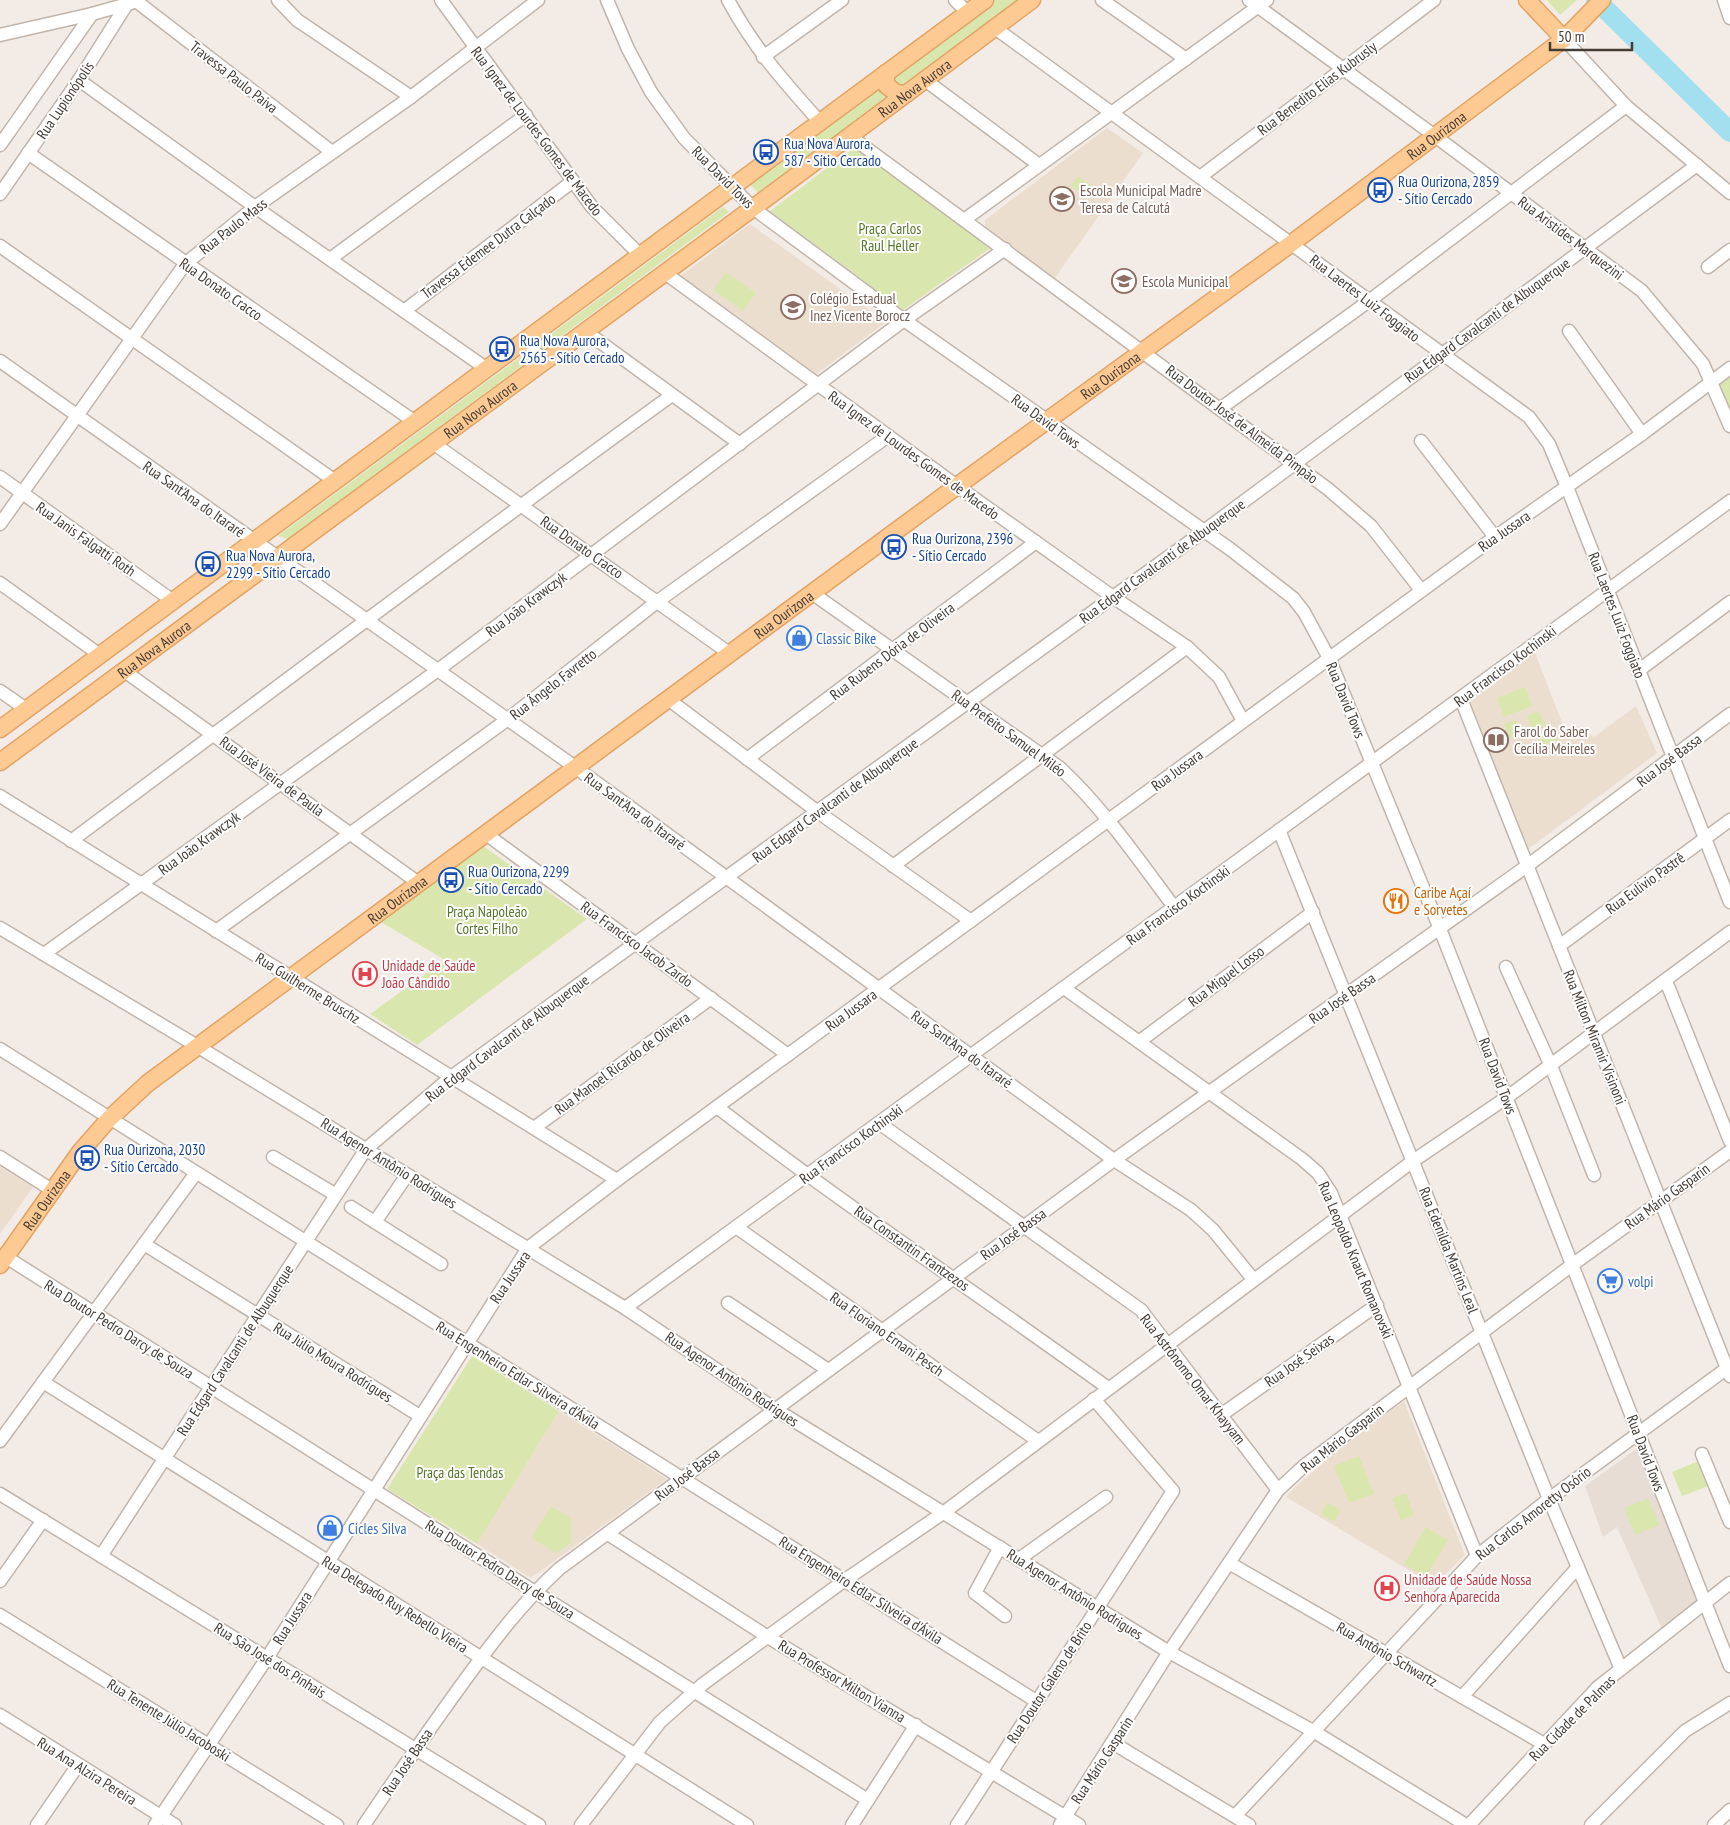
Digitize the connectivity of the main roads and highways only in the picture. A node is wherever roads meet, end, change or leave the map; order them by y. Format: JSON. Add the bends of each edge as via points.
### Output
{"nodes":[{"id":1,"x":985,"y":0,"type":"edge"},
{"id":2,"x":1032,"y":0,"type":"edge"},
{"id":3,"x":1527,"y":0,"type":"edge"},
{"id":4,"x":1602,"y":0,"type":"edge"},
{"id":5,"x":1558,"y":33,"type":"junction"},
{"id":6,"x":886,"y":73,"type":"junction"},
{"id":7,"x":862,"y":91,"type":"junction"},
{"id":8,"x":906,"y":94,"type":"junction"},
{"id":9,"x":884,"y":110,"type":"junction"},
{"id":10,"x":0,"y":728,"type":"edge"},
{"id":11,"x":0,"y":762,"type":"edge"},
{"id":12,"x":3,"y":1261,"type":"edge"}],
"edges":[{"from":1,"to":6,"type":"main road","name":"Rua Nova Aurora"},
{"from":2,"to":8,"type":"main road","name":"Rua Nova Aurora"},
{"from":3,"to":5,"type":"main road"},
{"from":4,"to":5,"type":"main road","name":"Rua Ourizona","via":[[1583,19]]},
{"from":5,"to":12,"type":"main road","name":"Rua Ourizona","via":[[1546,52],[1292,244],[729,653],[148,1083],[109,1119],[52,1190]]},
{"from":6,"to":7,"type":"main road","name":"Rua Nova Aurora"},
{"from":6,"to":8,"type":"main road","via":[[886,85],[896,93]]},
{"from":7,"to":9,"type":"main road","via":[[873,92],[880,98],[884,102]]},
{"from":7,"to":10,"type":"main road","name":"Rua Nova Aurora"},
{"from":8,"to":9,"type":"main road","name":"Rua Nova Aurora"},
{"from":9,"to":11,"type":"main road","name":"Rua Nova Aurora"}]}
